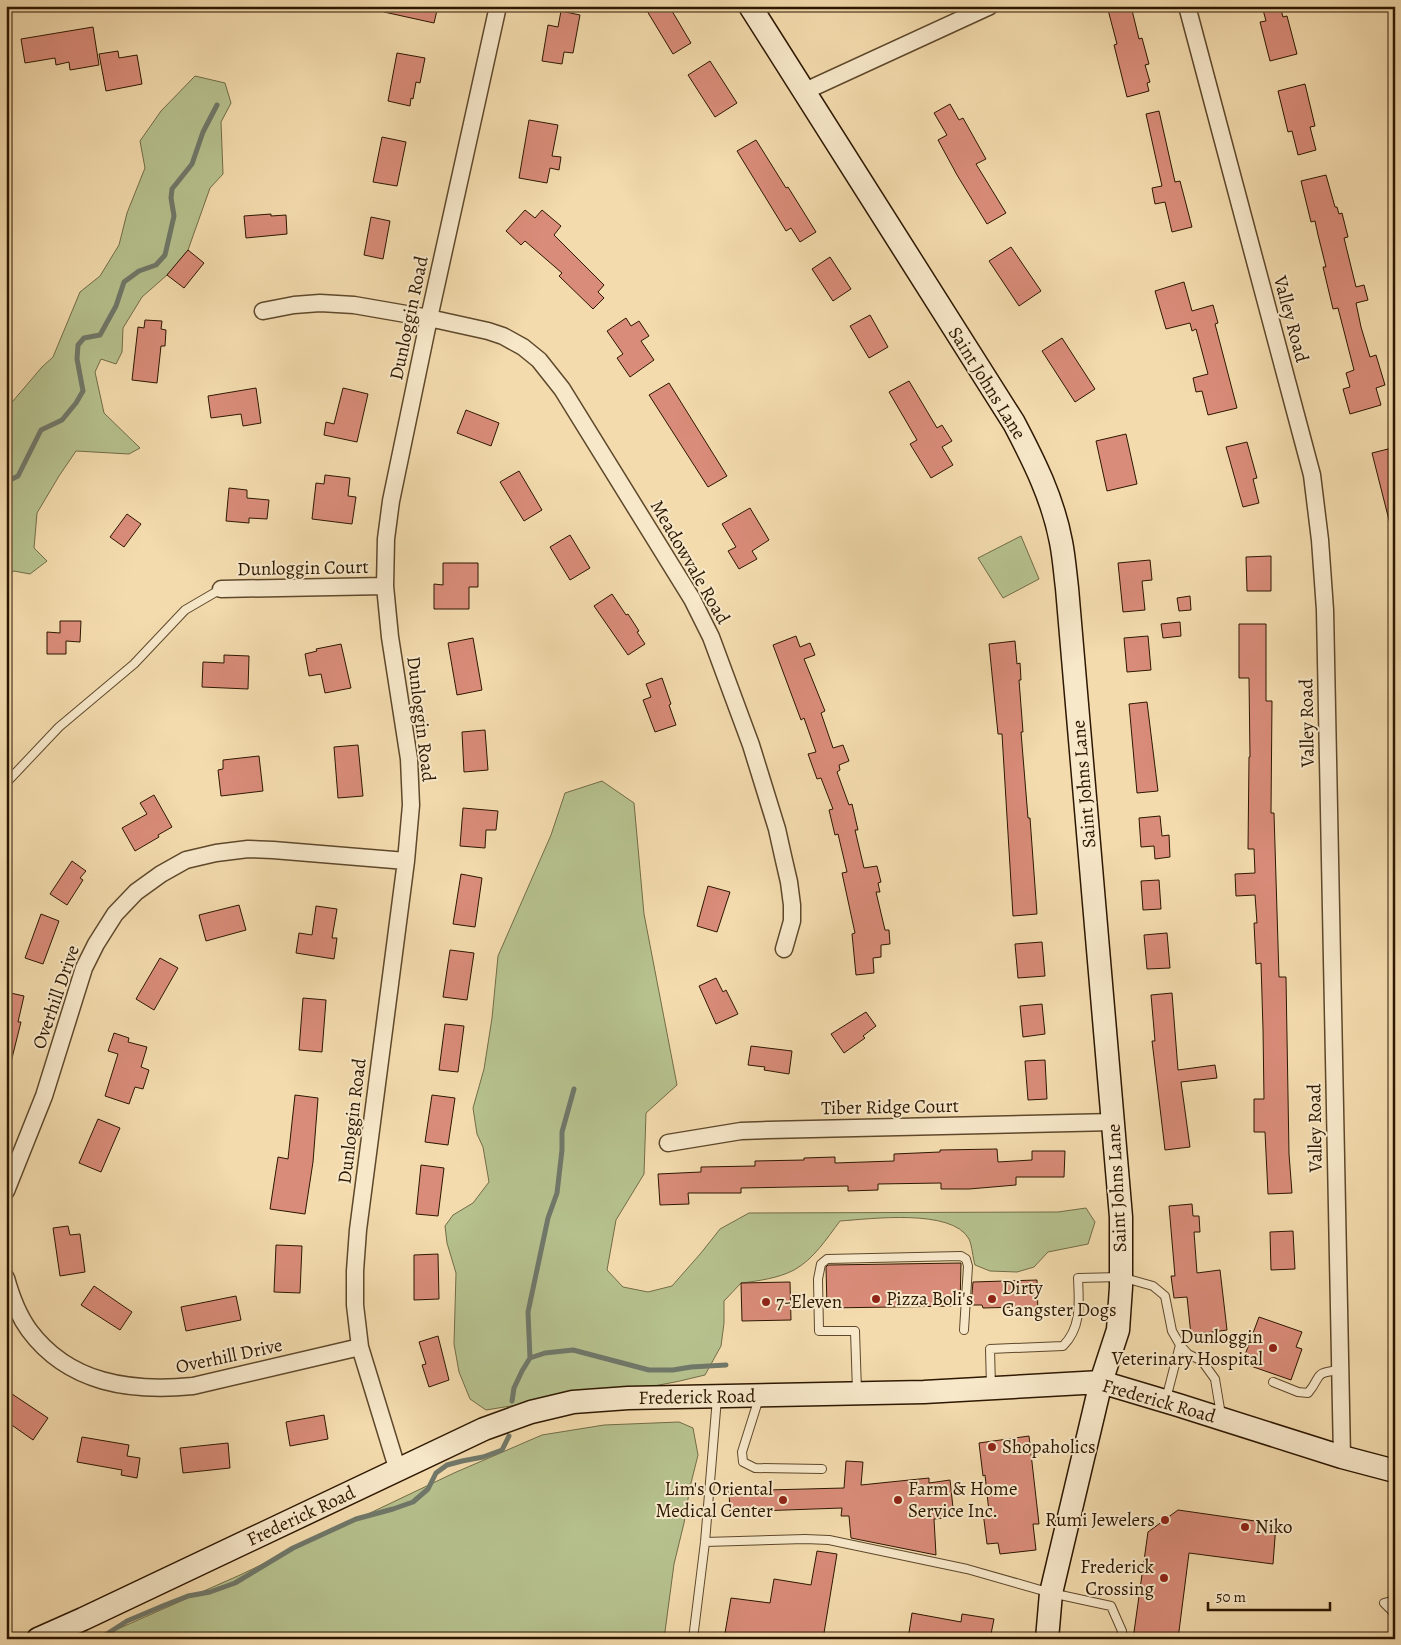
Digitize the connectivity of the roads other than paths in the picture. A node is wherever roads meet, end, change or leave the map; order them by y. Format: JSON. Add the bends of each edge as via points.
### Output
{"nodes":[{"id":1,"x":498,"y":6,"type":"edge"},
{"id":2,"x":750,"y":6,"type":"edge"},
{"id":3,"x":990,"y":6,"type":"edge"},
{"id":4,"x":1187,"y":6,"type":"edge"},
{"id":5,"x":803,"y":92,"type":"junction"},
{"id":6,"x":263,"y":311,"type":"dead end"},
{"id":7,"x":429,"y":318,"type":"junction"},
{"id":8,"x":385,"y":586,"type":"junction"},
{"id":9,"x":221,"y":588,"type":"joint"},
{"id":10,"x":6,"y":782,"type":"edge"},
{"id":11,"x":406,"y":861,"type":"junction"},
{"id":12,"x":784,"y":949,"type":"dead end"},
{"id":13,"x":1114,"y":1122,"type":"junction"},
{"id":14,"x":668,"y":1143,"type":"dead end"},
{"id":15,"x":6,"y":1191,"type":"edge"},
{"id":16,"x":1121,"y":1277,"type":"junction"},
{"id":17,"x":6,"y":1278,"type":"edge"},
{"id":18,"x":964,"y":1330,"type":"dead end"},
{"id":19,"x":1180,"y":1345,"type":"junction"},
{"id":20,"x":360,"y":1347,"type":"junction"},
{"id":21,"x":1340,"y":1370,"type":"junction"},
{"id":22,"x":1101,"y":1382,"type":"junction"},
{"id":23,"x":1273,"y":1382,"type":"dead end"},
{"id":24,"x":991,"y":1389,"type":"junction"},
{"id":25,"x":857,"y":1393,"type":"junction"},
{"id":26,"x":717,"y":1396,"type":"junction"},
{"id":27,"x":760,"y":1396,"type":"junction"},
{"id":28,"x":1165,"y":1401,"type":"junction"},
{"id":29,"x":1221,"y":1418,"type":"junction"},
{"id":30,"x":1342,"y":1457,"type":"junction"},
{"id":31,"x":822,"y":1468,"type":"dead end"},
{"id":32,"x":398,"y":1470,"type":"junction"},
{"id":33,"x":1395,"y":1471,"type":"edge"},
{"id":34,"x":705,"y":1542,"type":"junction"},
{"id":35,"x":1051,"y":1593,"type":"junction"},
{"id":36,"x":1395,"y":1600,"type":"edge"},
{"id":37,"x":1395,"y":1614,"type":"edge"},
{"id":38,"x":38,"y":1639,"type":"edge"},
{"id":39,"x":693,"y":1639,"type":"edge"},
{"id":40,"x":1047,"y":1639,"type":"edge"},
{"id":41,"x":1122,"y":1639,"type":"edge"}],
"edges":[{"from":1,"to":7,"type":"street","name":"Dunloggin Road"},
{"from":2,"to":5,"type":"street","name":"Saint Johns Lane"},
{"from":3,"to":5,"type":"street"},
{"from":4,"to":21,"type":"street","name":"Valley Road","via":[[1312,475],[1320,540],[1326,631]]},
{"from":5,"to":13,"type":"street","name":"Saint Johns Lane","via":[[1014,423],[1049,500],[1061,540],[1068,588]]},
{"from":6,"to":7,"type":"street","name":"Meadowvale Road","via":[[320,302]]},
{"from":7,"to":8,"type":"street","name":"Dunloggin Road","via":[[391,501]]},
{"from":7,"to":12,"type":"street","name":"Meadowvale Road","via":[[503,336],[539,360],[562,389],[692,599],[712,637],[777,829],[792,905],[792,921]]},
{"from":8,"to":9,"type":"street","name":"Dunloggin Court"},
{"from":8,"to":11,"type":"street","name":"Dunloggin Road","via":[[409,759]]},
{"from":9,"to":10,"type":"lane","via":[[184,610],[134,664],[59,727]]},
{"from":11,"to":15,"type":"street","name":"Overhill Drive","via":[[248,849],[186,860],[136,892],[115,914],[84,968],[44,1096]]},
{"from":11,"to":20,"type":"street","name":"Dunloggin Road","via":[[358,1230],[355,1305]]},
{"from":13,"to":14,"type":"street","name":"Tiber Ridge Court","via":[[768,1130]]},
{"from":13,"to":16,"type":"street","name":"Saint Johns Lane","via":[[1121,1216]]},
{"from":16,"to":19,"type":"lane","via":[[1153,1286],[1164,1296],[1172,1331]]},
{"from":16,"to":22,"type":"street","name":"Saint Johns Lane","via":[[1118,1330]]},
{"from":16,"to":24,"type":"lane","via":[[1078,1278],[1076,1324],[1071,1338],[1063,1346],[990,1349]]},
{"from":17,"to":20,"type":"street","name":"Overhill Drive","via":[[12,1299],[28,1330],[49,1352],[74,1370],[104,1383],[134,1388],[193,1386]]},
{"from":18,"to":25,"type":"lane","via":[[968,1266],[961,1256],[827,1259],[821,1264],[818,1279],[819,1331],[855,1331]]},
{"from":19,"to":28,"type":"lane"},
{"from":19,"to":29,"type":"lane","via":[[1188,1354],[1202,1361],[1215,1379]]},
{"from":20,"to":32,"type":"street","name":"Dunloggin Road"},
{"from":21,"to":23,"type":"lane","via":[[1317,1376],[1308,1393]]},
{"from":21,"to":30,"type":"street","name":"Valley Road"},
{"from":22,"to":24,"type":"street","name":"Frederick Road"},
{"from":22,"to":28,"type":"street","name":"Frederick Road"},
{"from":22,"to":35,"type":"street","name":"Saint Johns Lane"},
{"from":24,"to":25,"type":"street","name":"Frederick Road"},
{"from":25,"to":27,"type":"street","name":"Frederick Road"},
{"from":26,"to":27,"type":"street","name":"Frederick Road"},
{"from":26,"to":32,"type":"street","name":"Frederick Road","via":[[573,1402],[531,1412],[484,1429]]},
{"from":26,"to":34,"type":"lane"},
{"from":27,"to":31,"type":"lane","via":[[742,1452],[743,1462],[755,1468]]},
{"from":28,"to":29,"type":"street","name":"Frederick Road"},
{"from":29,"to":30,"type":"street","name":"Frederick Road"},
{"from":30,"to":33,"type":"street","name":"Frederick Road"},
{"from":32,"to":38,"type":"street","name":"Frederick Road"},
{"from":34,"to":35,"type":"lane","via":[[829,1540],[968,1569]]},
{"from":34,"to":39,"type":"lane"},
{"from":35,"to":40,"type":"street","name":"Saint Johns Lane"},
{"from":35,"to":41,"type":"lane","via":[[1111,1606],[1122,1631]]},
{"from":36,"to":37,"type":"lane","via":[[1384,1603]]}]}
